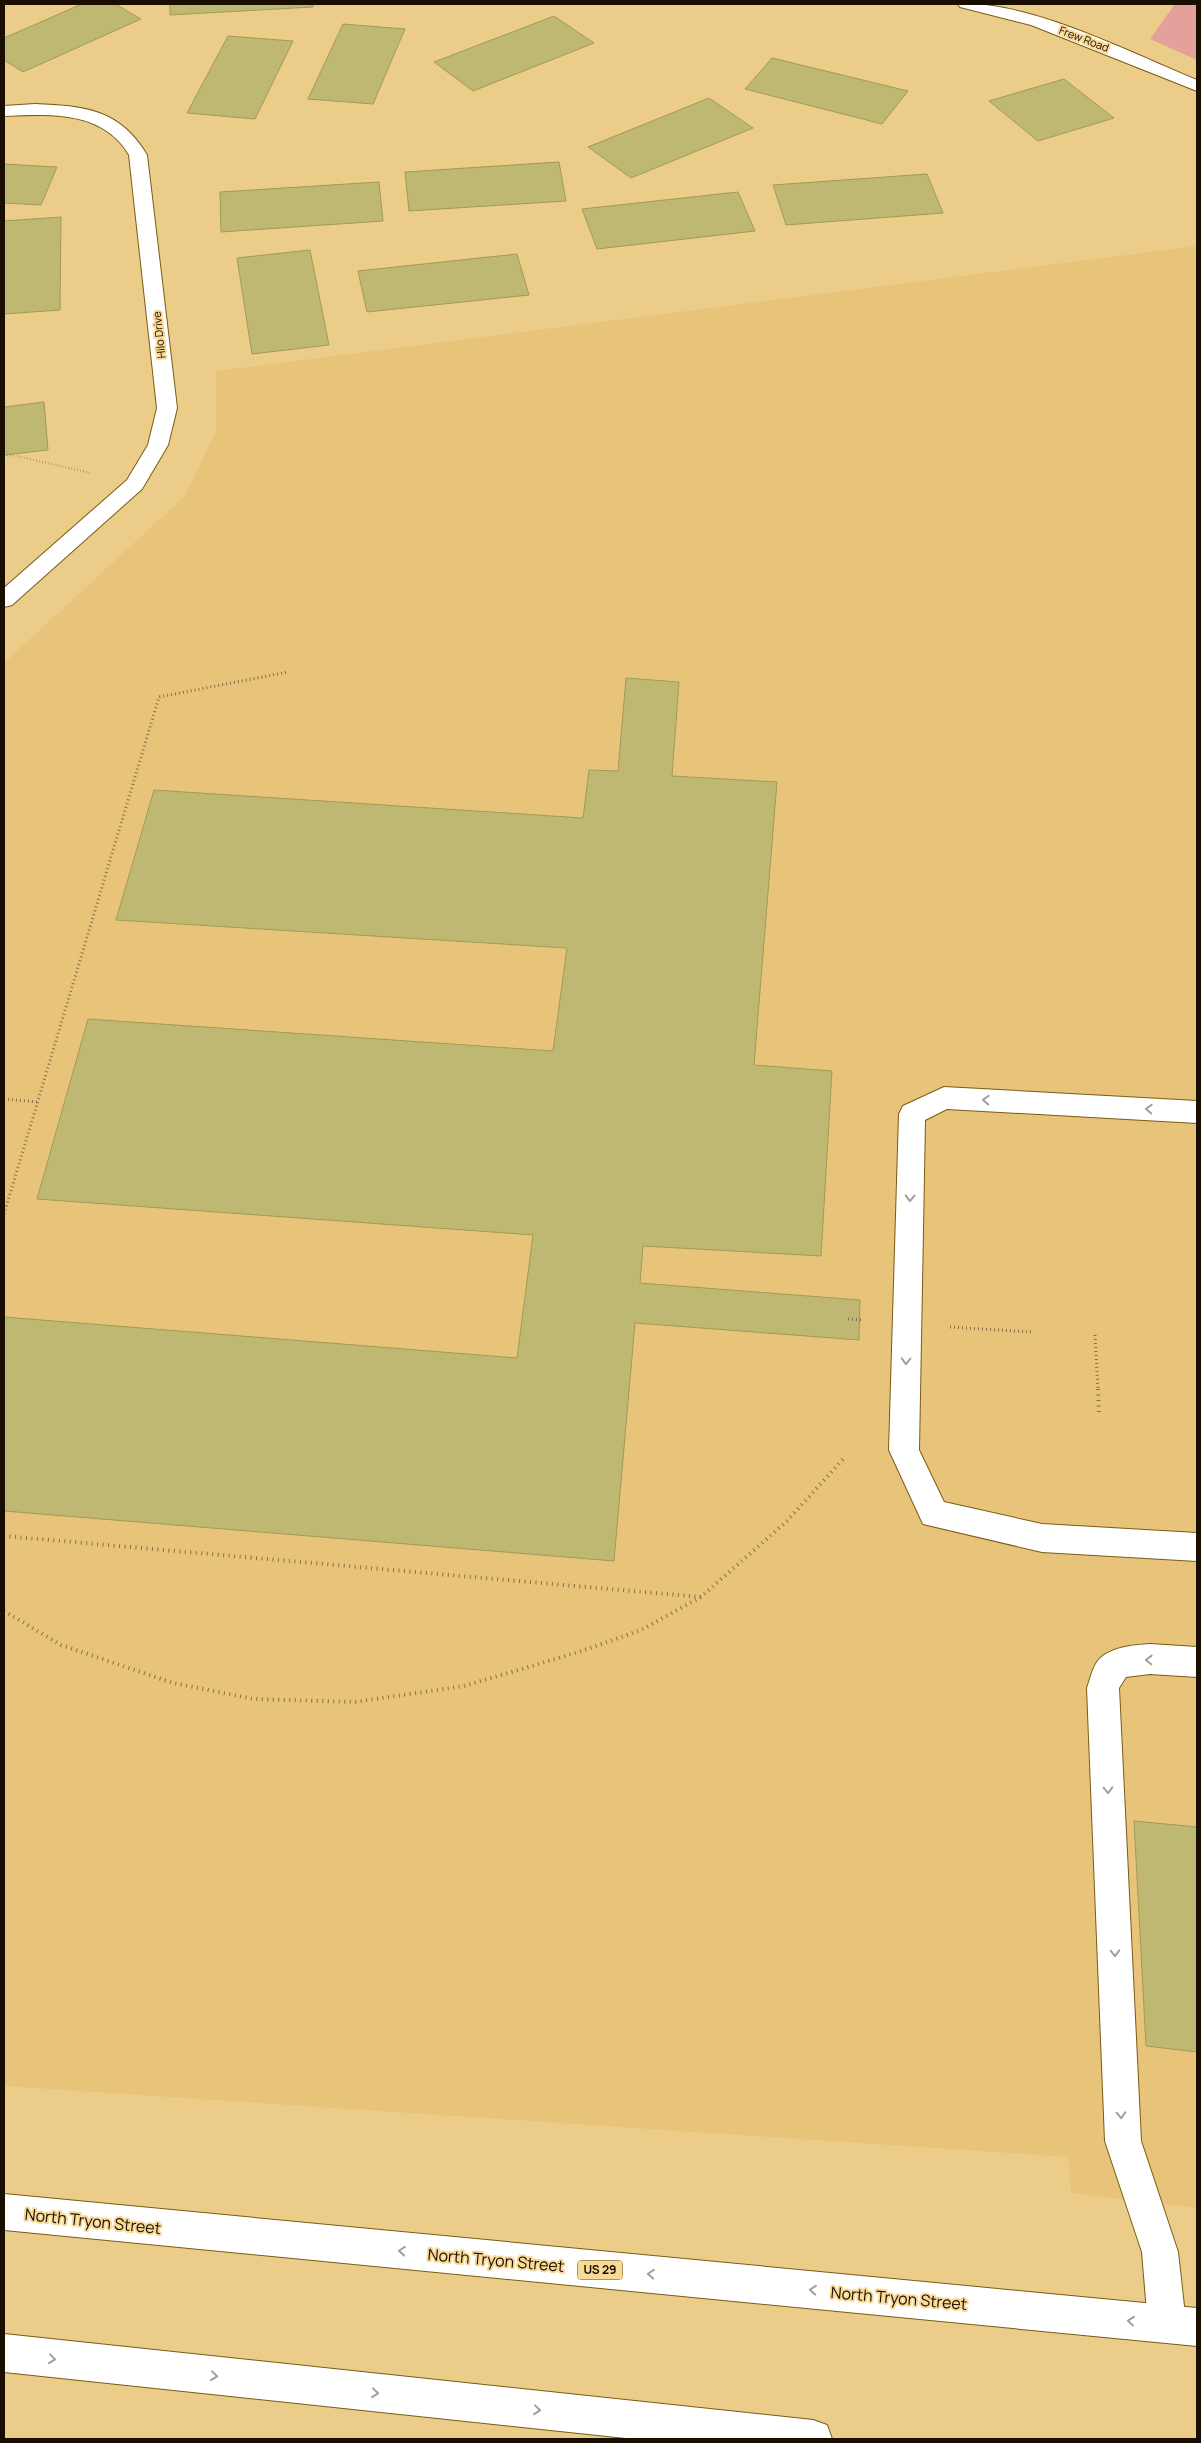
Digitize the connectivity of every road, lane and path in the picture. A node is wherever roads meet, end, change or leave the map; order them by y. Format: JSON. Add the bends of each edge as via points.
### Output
{"nodes":[{"id":1,"x":966,"y":4,"type":"edge"},
{"id":2,"x":1197,"y":86,"type":"edge"},
{"id":3,"x":4,"y":111,"type":"edge"},
{"id":4,"x":4,"y":456,"type":"edge"},
{"id":5,"x":100,"y":474,"type":"dead end"},
{"id":6,"x":4,"y":600,"type":"edge"},
{"id":7,"x":288,"y":672,"type":"dead end"},
{"id":8,"x":4,"y":1099,"type":"edge"},
{"id":9,"x":38,"y":1102,"type":"junction"},
{"id":10,"x":1197,"y":1112,"type":"edge"},
{"id":11,"x":4,"y":1214,"type":"edge"},
{"id":12,"x":1095,"y":1336,"type":"dead end"},
{"id":13,"x":1099,"y":1416,"type":"dead end"},
{"id":14,"x":845,"y":1457,"type":"dead end"},
{"id":15,"x":4,"y":1536,"type":"edge"},
{"id":16,"x":1197,"y":1547,"type":"edge"},
{"id":17,"x":702,"y":1597,"type":"junction"},
{"id":18,"x":4,"y":1611,"type":"edge"},
{"id":19,"x":1197,"y":1662,"type":"edge"},
{"id":20,"x":4,"y":2212,"type":"edge"},
{"id":21,"x":1182,"y":2326,"type":"edge"},
{"id":22,"x":4,"y":2353,"type":"edge"},
{"id":23,"x":813,"y":2439,"type":"edge"}],
"edges":[{"from":1,"to":2,"type":"street","name":"Frew Road","via":[[1036,21]]},
{"from":3,"to":6,"type":"street","name":"Hilo Drive","via":[[43,109],[77,112],[107,122],[128,137],[138,155],[167,408],[158,445],[135,484]]},
{"from":4,"to":5,"type":"path"},
{"from":7,"to":9,"type":"path","via":[[159,697]]},
{"from":8,"to":9,"type":"path"},
{"from":9,"to":11,"type":"path"},
{"from":10,"to":16,"type":"street","one_way":true,"via":[[944,1098],[912,1114],[904,1450],[934,1514],[1042,1538]]},
{"from":12,"to":13,"type":"path"},
{"from":14,"to":17,"type":"path","via":[[787,1521]]},
{"from":15,"to":17,"type":"path"},
{"from":17,"to":18,"type":"path","via":[[641,1630],[573,1654],[464,1686],[355,1702],[254,1699],[173,1683],[61,1645]]},
{"from":19,"to":21,"type":"street","one_way":true,"via":[[1143,1659],[1125,1662],[1108,1672],[1103,1688],[1123,2141]]},
{"from":21,"to":20,"type":"street","name":"North Tryon Street","number":"US 29","one_way":true},
{"from":22,"to":23,"type":"street","one_way":true}]}
